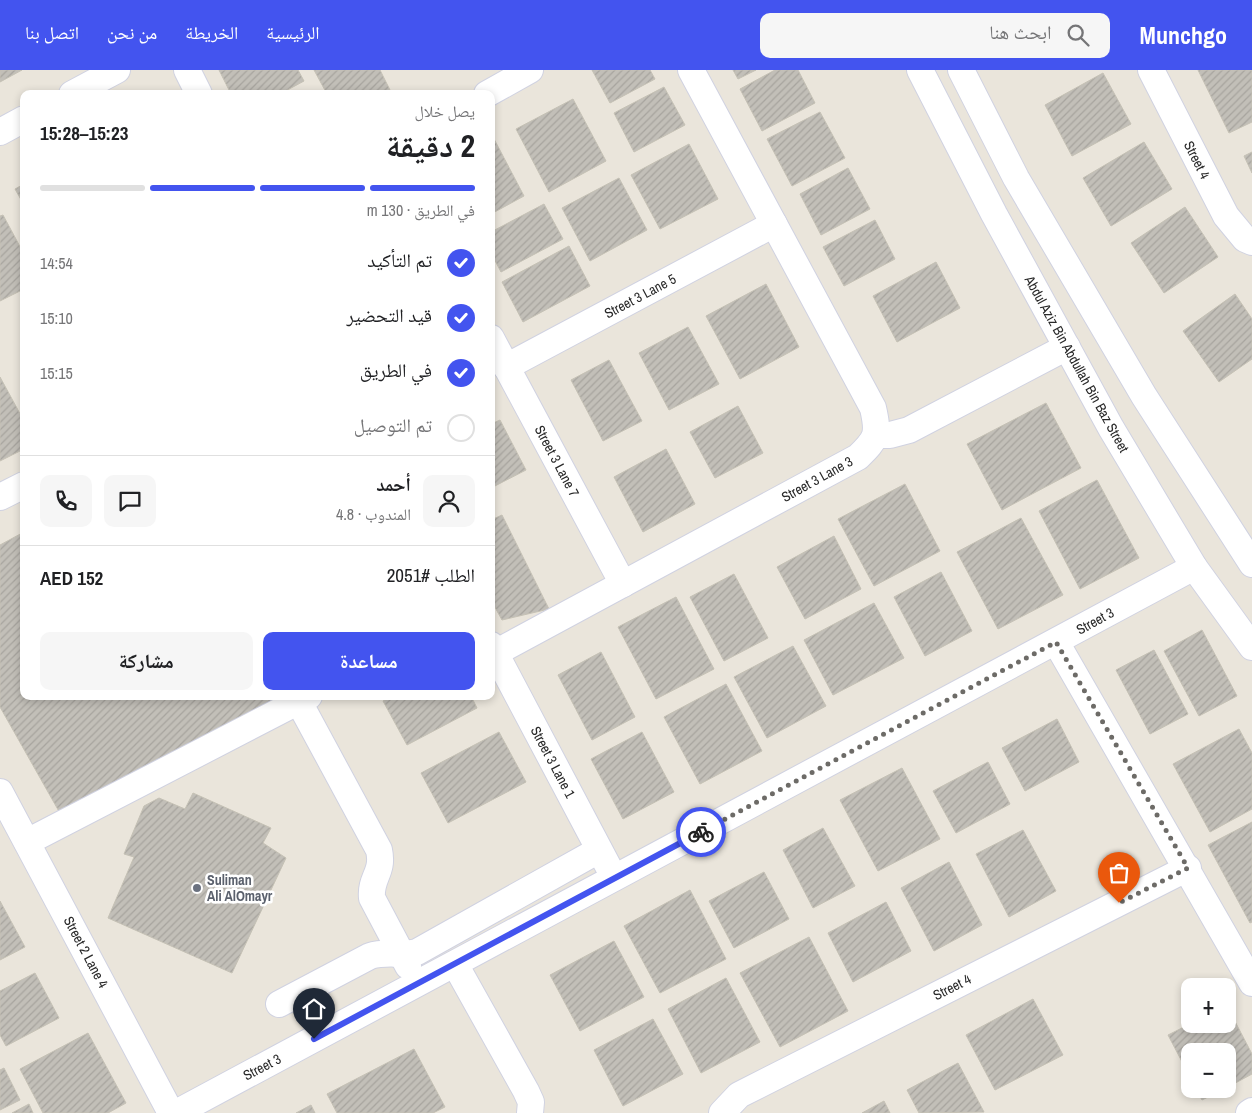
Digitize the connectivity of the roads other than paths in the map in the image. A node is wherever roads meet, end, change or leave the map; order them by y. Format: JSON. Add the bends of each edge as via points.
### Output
{"nodes":[{"id":1,"x":117,"y":70,"type":"edge"},
{"id":2,"x":187,"y":70,"type":"edge"},
{"id":3,"x":530,"y":70,"type":"edge"},
{"id":4,"x":691,"y":70,"type":"edge"},
{"id":5,"x":920,"y":70,"type":"edge"},
{"id":6,"x":961,"y":70,"type":"edge"},
{"id":7,"x":1151,"y":70,"type":"edge"},
{"id":8,"x":80,"y":90,"type":"edge"},
{"id":9,"x":197,"y":90,"type":"edge"},
{"id":10,"x":494,"y":90,"type":"edge"},
{"id":11,"x":931,"y":94,"type":"junction"},
{"id":12,"x":20,"y":122,"type":"edge"},
{"id":13,"x":0,"y":132,"type":"edge"},
{"id":14,"x":1016,"y":178,"type":"junction"},
{"id":15,"x":994,"y":214,"type":"junction"},
{"id":16,"x":774,"y":224,"type":"junction"},
{"id":17,"x":1252,"y":242,"type":"edge"},
{"id":18,"x":1096,"y":315,"type":"junction"},
{"id":19,"x":495,"y":346,"type":"edge"},
{"id":20,"x":1066,"y":347,"type":"junction"},
{"id":21,"x":506,"y":367,"type":"junction"},
{"id":22,"x":876,"y":435,"type":"junction"},
{"id":23,"x":20,"y":486,"type":"edge"},
{"id":24,"x":0,"y":497,"type":"edge"},
{"id":25,"x":1247,"y":548,"type":"edge"},
{"id":26,"x":1194,"y":567,"type":"junction"},
{"id":27,"x":623,"y":584,"type":"junction"},
{"id":28,"x":1056,"y":642,"type":"junction"},
{"id":29,"x":1252,"y":647,"type":"edge"},
{"id":30,"x":495,"y":648,"type":"edge"},
{"id":31,"x":495,"y":653,"type":"edge"},
{"id":32,"x":302,"y":700,"type":"edge"},
{"id":33,"x":304,"y":700,"type":"edge"},
{"id":34,"x":0,"y":792,"type":"edge"},
{"id":35,"x":27,"y":842,"type":"junction"},
{"id":36,"x":600,"y":850,"type":"junction"},
{"id":37,"x":1188,"y":868,"type":"junction"},
{"id":38,"x":614,"y":878,"type":"junction"},
{"id":39,"x":401,"y":954,"type":"junction"},
{"id":40,"x":455,"y":964,"type":"junction"},
{"id":41,"x":418,"y":983,"type":"junction"},
{"id":42,"x":1252,"y":983,"type":"edge"},
{"id":43,"x":279,"y":1004,"type":"dead end"},
{"id":44,"x":1252,"y":1111,"type":"edge"},
{"id":45,"x":171,"y":1113,"type":"edge"},
{"id":46,"x":176,"y":1113,"type":"edge"},
{"id":47,"x":530,"y":1113,"type":"edge"},
{"id":48,"x":722,"y":1113,"type":"edge"},
{"id":49,"x":1249,"y":1113,"type":"edge"}],
"edges":[{"from":1,"to":8,"type":"street"},
{"from":2,"to":9,"type":"street"},
{"from":3,"to":10,"type":"street"},
{"from":4,"to":16,"type":"street"},
{"from":5,"to":11,"type":"street","name":"Abdul Aziz Bin Abdullah Bin Baz Street"},
{"from":6,"to":14,"type":"street"},
{"from":7,"to":17,"type":"street","name":"Street 4","via":[[1226,216]]},
{"from":11,"to":14,"type":"street","via":[[949,105],[986,179],[994,186]]},
{"from":11,"to":15,"type":"street","name":"Abdul Aziz Bin Abdullah Bin Baz Street"},
{"from":12,"to":13,"type":"street"},
{"from":14,"to":18,"type":"street"},
{"from":15,"to":18,"type":"street","via":[[1012,209],[1074,300]]},
{"from":15,"to":20,"type":"street","name":"Abdul Aziz Bin Abdullah Bin Baz Street"},
{"from":16,"to":21,"type":"street","name":"Street 3 Lane 5"},
{"from":16,"to":22,"type":"street","via":[[873,408]]},
{"from":18,"to":25,"type":"street","via":[[1144,396]]},
{"from":19,"to":21,"type":"street","name":"Street 3 Lane 7"},
{"from":20,"to":22,"type":"street","via":[[908,430]]},
{"from":20,"to":26,"type":"street","name":"Abdul Aziz Bin Abdullah Bin Baz Street"},
{"from":21,"to":27,"type":"street","name":"Street 3 Lane 7"},
{"from":22,"to":27,"type":"street","name":"Street 3 Lane 3","via":[[872,444],[858,457]]},
{"from":23,"to":24,"type":"street"},
{"from":26,"to":28,"type":"street","name":"Street 3"},
{"from":26,"to":29,"type":"street","name":"Abdul Aziz Bin Abdullah Bin Baz Street"},
{"from":27,"to":30,"type":"street","name":"Street 3 Lane 3"},
{"from":28,"to":37,"type":"street"},
{"from":28,"to":38,"type":"street","name":"Street 3"},
{"from":31,"to":36,"type":"street","name":"Street 3 Lane 1"},
{"from":32,"to":35,"type":"street"},
{"from":33,"to":39,"type":"street","via":[[379,850],[382,864],[371,889],[372,898]]},
{"from":34,"to":35,"type":"street","name":"Street 2 Lane 4"},
{"from":35,"to":45,"type":"street","name":"Street 2 Lane 4"},
{"from":36,"to":38,"type":"street","name":"Street 3 Lane 1"},
{"from":36,"to":39,"type":"street","via":[[417,952]]},
{"from":37,"to":42,"type":"street"},
{"from":37,"to":48,"type":"street","name":"Street 4","via":[[739,1095]]},
{"from":38,"to":40,"type":"street","name":"Street 3"},
{"from":39,"to":41,"type":"street"},
{"from":39,"to":43,"type":"street","via":[[381,952],[370,956]]},
{"from":40,"to":41,"type":"street","name":"Street 3"},
{"from":40,"to":47,"type":"street","via":[[526,1092],[531,1102]]},
{"from":41,"to":46,"type":"street","name":"Street 3"},
{"from":44,"to":49,"type":"street"}]}
